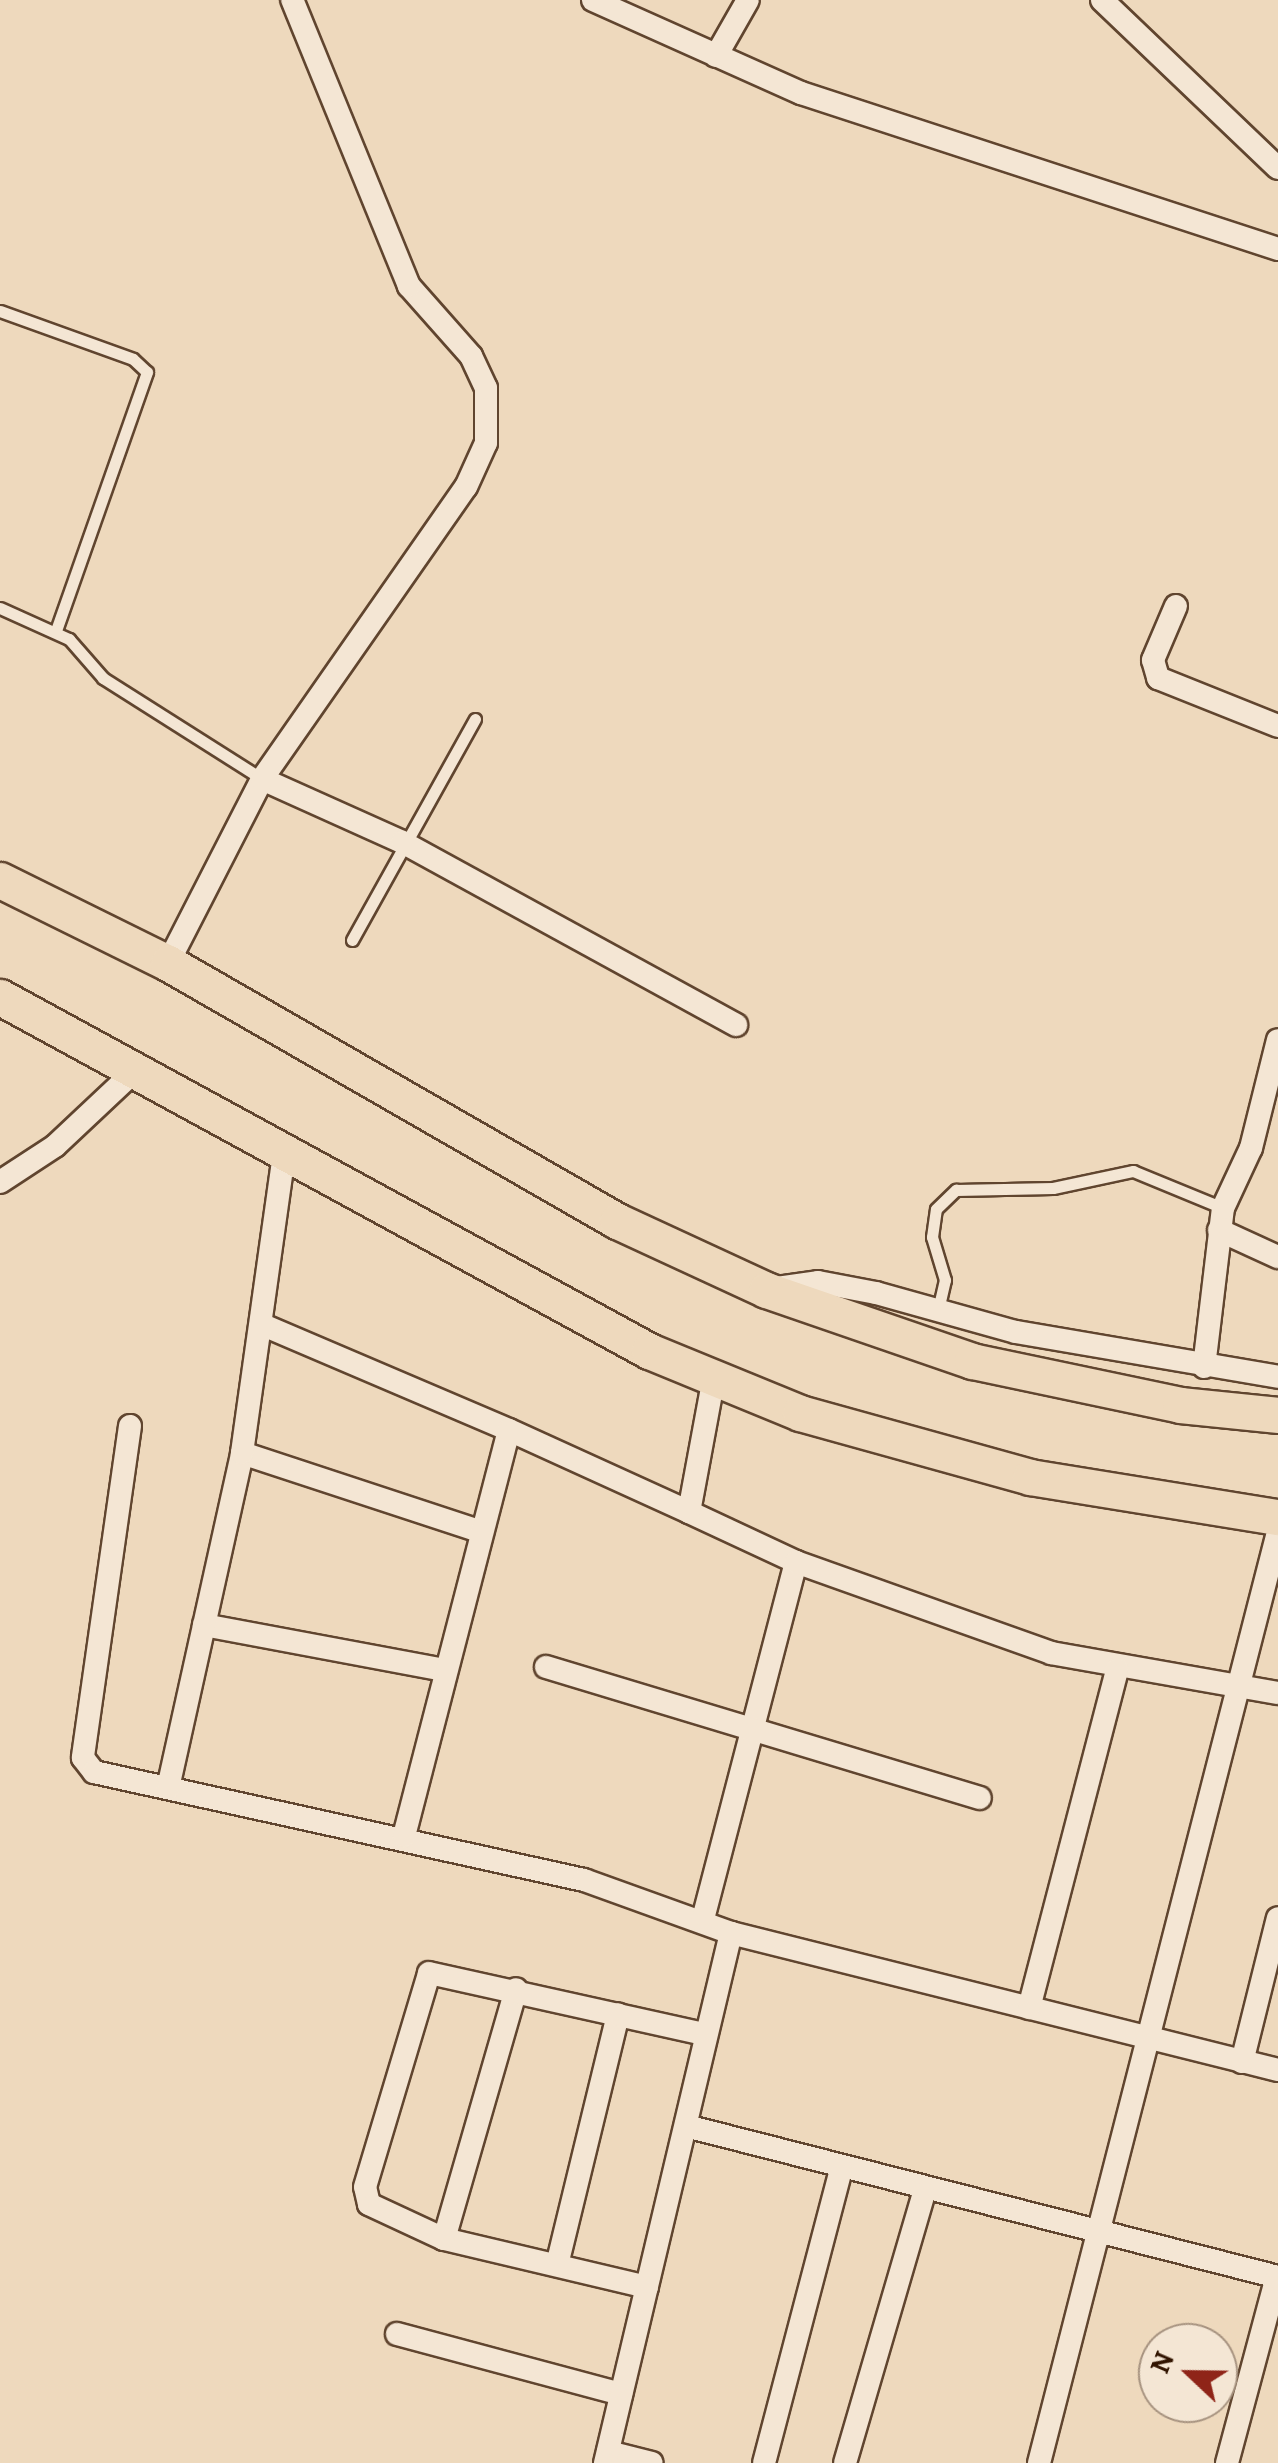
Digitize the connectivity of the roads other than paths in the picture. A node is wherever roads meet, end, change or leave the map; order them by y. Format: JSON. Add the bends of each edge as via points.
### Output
{"nodes":[{"id":1,"x":292,"y":0,"type":"edge"},
{"id":2,"x":593,"y":0,"type":"edge"},
{"id":3,"x":748,"y":0,"type":"edge"},
{"id":4,"x":1102,"y":0,"type":"edge"},
{"id":5,"x":716,"y":56,"type":"junction"},
{"id":6,"x":1278,"y":168,"type":"edge"},
{"id":7,"x":1278,"y":248,"type":"edge"},
{"id":8,"x":0,"y":311,"type":"edge"},
{"id":9,"x":1176,"y":606,"type":"dead end"},
{"id":10,"x":0,"y":608,"type":"edge"},
{"id":11,"x":56,"y":631,"type":"junction"},
{"id":12,"x":474,"y":719,"type":"dead end"},
{"id":13,"x":1278,"y":726,"type":"edge"},
{"id":14,"x":262,"y":780,"type":"junction"},
{"id":15,"x":402,"y":842,"type":"junction"},
{"id":16,"x":0,"y":880,"type":"edge"},
{"id":17,"x":352,"y":940,"type":"dead end"},
{"id":18,"x":168,"y":963,"type":"junction"},
{"id":19,"x":0,"y":997,"type":"edge"},
{"id":20,"x":736,"y":1025,"type":"dead end"},
{"id":21,"x":1278,"y":1040,"type":"edge"},
{"id":22,"x":136,"y":1070,"type":"junction"},
{"id":23,"x":286,"y":1146,"type":"junction"},
{"id":24,"x":1,"y":1183,"type":"edge"},
{"id":25,"x":1221,"y":1220,"type":"junction"},
{"id":26,"x":1278,"y":1257,"type":"edge"},
{"id":27,"x":766,"y":1290,"type":"junction"},
{"id":28,"x":938,"y":1310,"type":"junction"},
{"id":29,"x":263,"y":1324,"type":"junction"},
{"id":30,"x":1204,"y":1367,"type":"junction"},
{"id":31,"x":714,"y":1378,"type":"junction"},
{"id":32,"x":1278,"y":1378,"type":"edge"},
{"id":33,"x":1278,"y":1415,"type":"edge"},
{"id":34,"x":130,"y":1426,"type":"dead end"},
{"id":35,"x":509,"y":1430,"type":"junction"},
{"id":36,"x":242,"y":1453,"type":"junction"},
{"id":37,"x":688,"y":1512,"type":"junction"},
{"id":38,"x":1278,"y":1517,"type":"edge"},
{"id":39,"x":479,"y":1531,"type":"junction"},
{"id":40,"x":1278,"y":1532,"type":"edge"},
{"id":41,"x":796,"y":1562,"type":"junction"},
{"id":42,"x":204,"y":1624,"type":"junction"},
{"id":43,"x":546,"y":1667,"type":"dead end"},
{"id":44,"x":1117,"y":1668,"type":"junction"},
{"id":45,"x":445,"y":1670,"type":"junction"},
{"id":46,"x":1240,"y":1687,"type":"junction"},
{"id":47,"x":1278,"y":1693,"type":"edge"},
{"id":48,"x":746,"y":1731,"type":"junction"},
{"id":49,"x":168,"y":1788,"type":"junction"},
{"id":50,"x":980,"y":1798,"type":"dead end"},
{"id":51,"x":404,"y":1836,"type":"junction"},
{"id":52,"x":1278,"y":1918,"type":"edge"},
{"id":53,"x":702,"y":1922,"type":"junction"},
{"id":54,"x":730,"y":1933,"type":"junction"},
{"id":55,"x":1272,"y":1964,"type":"edge"},
{"id":56,"x":516,"y":1989,"type":"junction"},
{"id":57,"x":1029,"y":2008,"type":"junction"},
{"id":58,"x":618,"y":2014,"type":"junction"},
{"id":59,"x":704,"y":2034,"type":"junction"},
{"id":60,"x":1150,"y":2036,"type":"junction"},
{"id":61,"x":1242,"y":2062,"type":"junction"},
{"id":62,"x":1278,"y":2070,"type":"edge"},
{"id":63,"x":686,"y":2126,"type":"junction"},
{"id":64,"x":841,"y":2169,"type":"junction"},
{"id":65,"x":924,"y":2193,"type":"junction"},
{"id":66,"x":1102,"y":2230,"type":"junction"},
{"id":67,"x":444,"y":2239,"type":"junction"},
{"id":68,"x":557,"y":2265,"type":"junction"},
{"id":69,"x":1278,"y":2277,"type":"edge"},
{"id":70,"x":647,"y":2287,"type":"junction"},
{"id":71,"x":397,"y":2334,"type":"dead end"},
{"id":72,"x":621,"y":2394,"type":"junction"},
{"id":73,"x":606,"y":2458,"type":"edge"},
{"id":74,"x":652,"y":2463,"type":"edge"},
{"id":75,"x":764,"y":2463,"type":"edge"},
{"id":76,"x":845,"y":2463,"type":"edge"},
{"id":77,"x":1039,"y":2463,"type":"edge"},
{"id":78,"x":1227,"y":2463,"type":"edge"}],
"edges":[{"from":1,"to":14,"type":"street","via":[[408,286],[471,356],[486,388],[486,444],[466,487]]},
{"from":2,"to":5,"type":"street"},
{"from":3,"to":5,"type":"street"},
{"from":4,"to":6,"type":"street"},
{"from":5,"to":7,"type":"street","via":[[801,93]]},
{"from":8,"to":11,"type":"lane","via":[[133,359],[147,372]]},
{"from":9,"to":13,"type":"street","via":[[1153,660],[1158,678]]},
{"from":10,"to":11,"type":"lane"},
{"from":11,"to":14,"type":"lane","via":[[103,678]]},
{"from":12,"to":15,"type":"lane"},
{"from":14,"to":15,"type":"street"},
{"from":14,"to":18,"type":"street"},
{"from":15,"to":17,"type":"lane"},
{"from":15,"to":20,"type":"street"},
{"from":16,"to":18,"type":"main road"},
{"from":18,"to":27,"type":"main road","via":[[617,1221]]},
{"from":19,"to":22,"type":"main road"},
{"from":21,"to":25,"type":"street","via":[[1250,1148]]},
{"from":22,"to":23,"type":"main road"},
{"from":22,"to":24,"type":"street"},
{"from":23,"to":29,"type":"street"},
{"from":23,"to":31,"type":"main road","via":[[519,1283]]},
{"from":25,"to":26,"type":"street"},
{"from":25,"to":28,"type":"lane","via":[[1133,1171],[1053,1188],[956,1190],[936,1209],[932,1236],[946,1280]]},
{"from":25,"to":30,"type":"street"},
{"from":27,"to":28,"type":"street","via":[[818,1282]]},
{"from":27,"to":33,"type":"main road","via":[[972,1361],[1180,1406]]},
{"from":28,"to":30,"type":"street"},
{"from":29,"to":35,"type":"street"},
{"from":29,"to":36,"type":"street"},
{"from":30,"to":32,"type":"street"},
{"from":31,"to":37,"type":"street"},
{"from":31,"to":38,"type":"main road","via":[[860,1432],[1030,1477]]},
{"from":34,"to":49,"type":"street","via":[[84,1758],[94,1772]]},
{"from":35,"to":37,"type":"street"},
{"from":35,"to":39,"type":"street"},
{"from":36,"to":39,"type":"street"},
{"from":36,"to":42,"type":"street"},
{"from":37,"to":41,"type":"street"},
{"from":39,"to":45,"type":"street"},
{"from":40,"to":46,"type":"street"},
{"from":41,"to":44,"type":"street"},
{"from":41,"to":48,"type":"street"},
{"from":42,"to":45,"type":"street"},
{"from":42,"to":49,"type":"street"},
{"from":43,"to":48,"type":"street"},
{"from":44,"to":46,"type":"street"},
{"from":44,"to":57,"type":"street"},
{"from":45,"to":51,"type":"street"},
{"from":46,"to":47,"type":"street"},
{"from":46,"to":60,"type":"street"},
{"from":48,"to":50,"type":"street"},
{"from":48,"to":53,"type":"street"},
{"from":49,"to":51,"type":"street"},
{"from":51,"to":53,"type":"street","via":[[584,1880]]},
{"from":52,"to":55,"type":"street"},
{"from":53,"to":54,"type":"street"},
{"from":54,"to":57,"type":"street"},
{"from":54,"to":59,"type":"street"},
{"from":55,"to":61,"type":"street"},
{"from":56,"to":58,"type":"street"},
{"from":56,"to":67,"type":"street"},
{"from":56,"to":67,"type":"street","via":[[429,1973],[365,2187],[369,2204]]},
{"from":57,"to":60,"type":"street"},
{"from":58,"to":59,"type":"street"},
{"from":58,"to":68,"type":"street"},
{"from":59,"to":63,"type":"street"},
{"from":60,"to":61,"type":"street"},
{"from":60,"to":66,"type":"street"},
{"from":61,"to":62,"type":"street"},
{"from":63,"to":64,"type":"street"},
{"from":63,"to":70,"type":"street"},
{"from":64,"to":65,"type":"street"},
{"from":64,"to":75,"type":"street"},
{"from":65,"to":66,"type":"street"},
{"from":65,"to":76,"type":"street"},
{"from":66,"to":69,"type":"street"},
{"from":66,"to":77,"type":"street"},
{"from":67,"to":68,"type":"street"},
{"from":68,"to":70,"type":"street"},
{"from":69,"to":78,"type":"street"},
{"from":70,"to":72,"type":"street"},
{"from":71,"to":72,"type":"street"},
{"from":72,"to":73,"type":"street"},
{"from":73,"to":74,"type":"street"}]}
